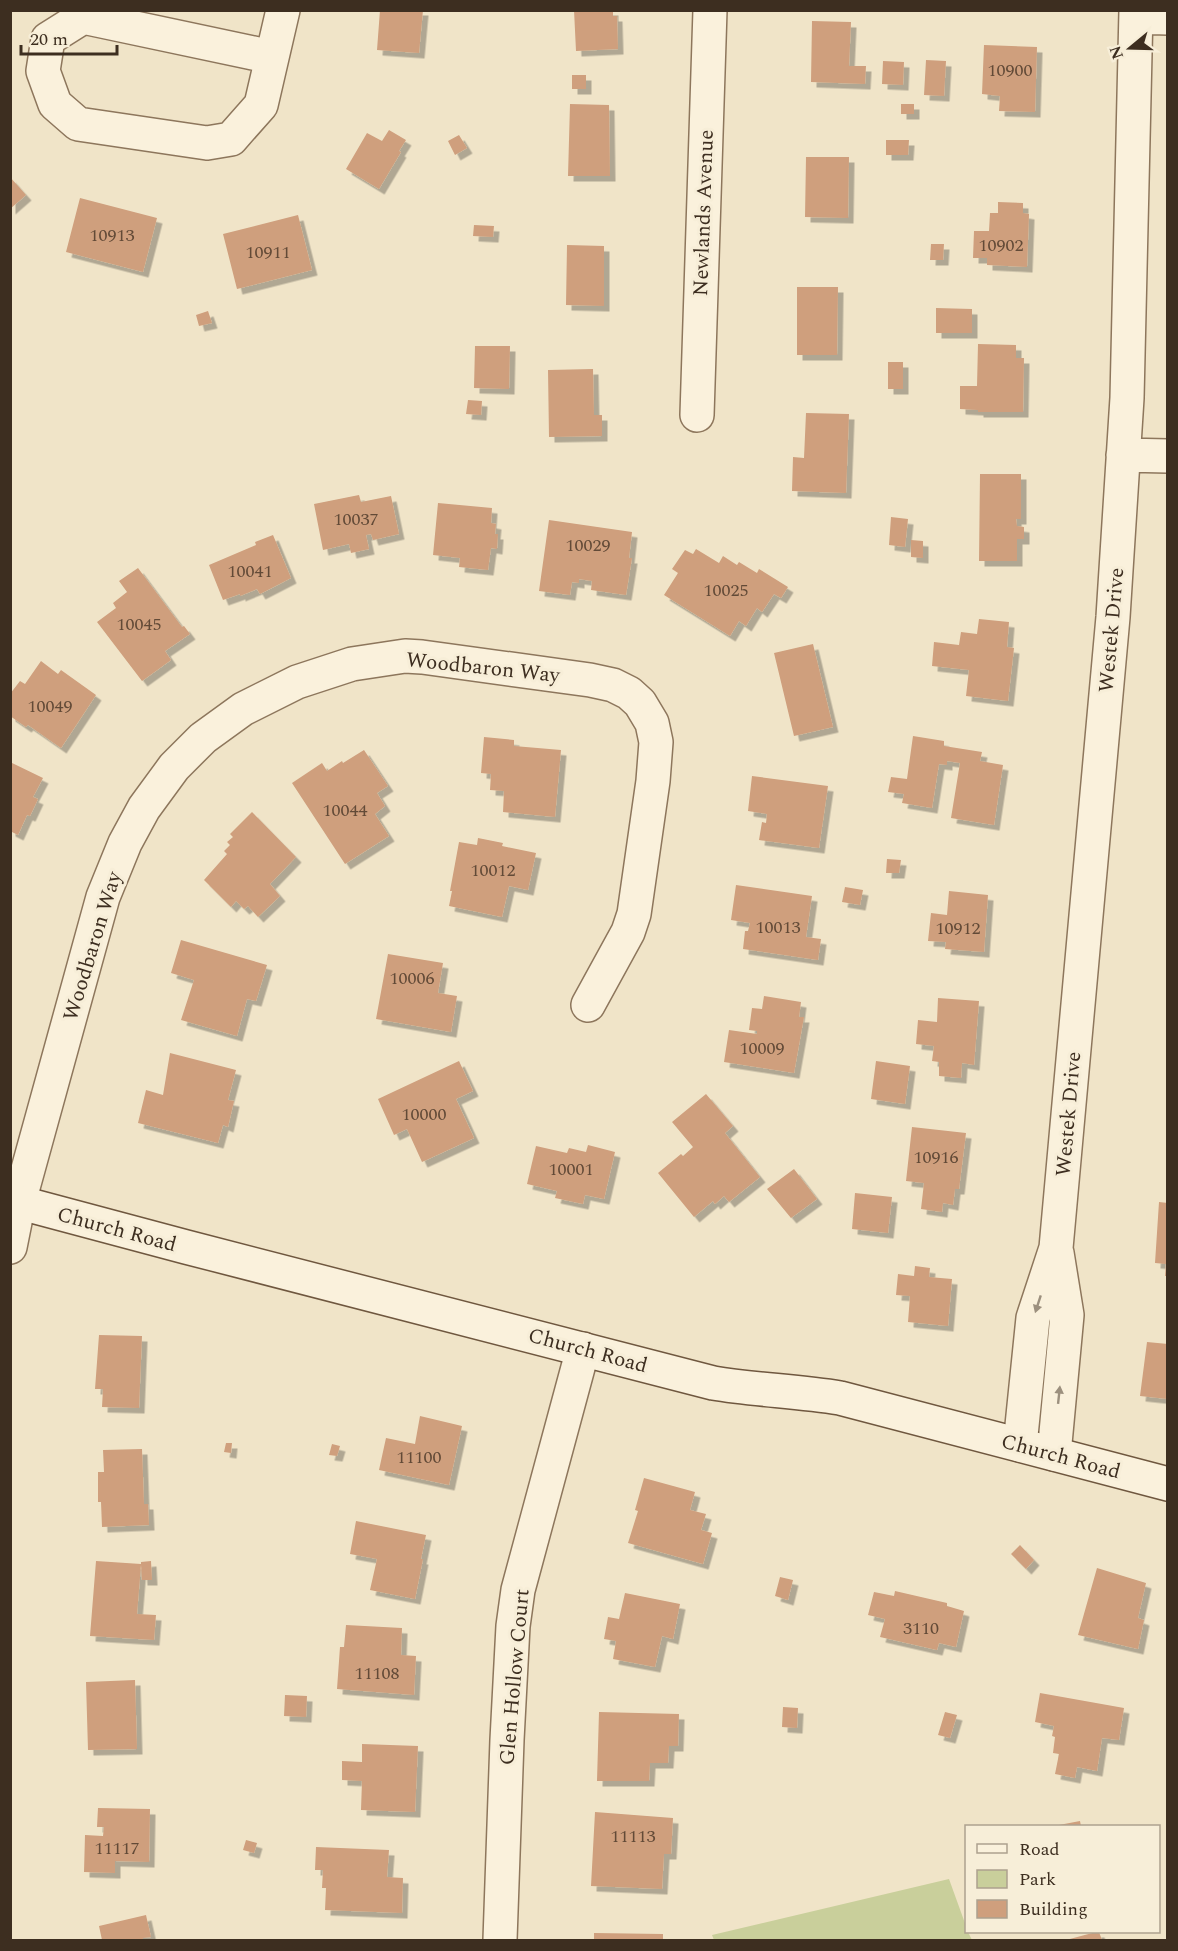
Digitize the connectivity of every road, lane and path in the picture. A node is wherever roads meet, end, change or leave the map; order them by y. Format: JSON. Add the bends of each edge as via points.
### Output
{"nodes":[{"id":1,"x":283,"y":10,"type":"edge"},
{"id":2,"x":710,"y":10,"type":"edge"},
{"id":3,"x":1147,"y":15,"type":"edge"},
{"id":4,"x":272,"y":57,"type":"junction"},
{"id":5,"x":697,"y":415,"type":"dead end"},
{"id":6,"x":1124,"y":455,"type":"junction"},
{"id":7,"x":1167,"y":456,"type":"edge"},
{"id":8,"x":588,"y":1005,"type":"dead end"},
{"id":9,"x":15,"y":1201,"type":"edge"},
{"id":10,"x":10,"y":1247,"type":"edge"},
{"id":11,"x":1056,"y":1248,"type":"junction"},
{"id":12,"x":583,"y":1349,"type":"junction"},
{"id":13,"x":1020,"y":1445,"type":"junction"},
{"id":14,"x":1054,"y":1454,"type":"junction"},
{"id":15,"x":1167,"y":1484,"type":"edge"},
{"id":16,"x":500,"y":1941,"type":"edge"}],
"edges":[{"from":1,"to":4,"type":"street"},
{"from":2,"to":5,"type":"street","name":"Newlands Avenue"},
{"from":3,"to":6,"type":"street","name":"Westek Drive"},
{"from":4,"to":4,"type":"street","via":[[261,105],[231,139],[207,143],[78,124],[55,104],[43,71],[48,39],[82,17]]},
{"from":6,"to":7,"type":"street"},
{"from":6,"to":11,"type":"street","name":"Westek Drive"},
{"from":8,"to":9,"type":"street","name":"Woodbaron Way","via":[[634,914],[656,742],[652,723],[640,703],[613,685],[590,680],[422,657],[351,663],[297,682],[243,709],[203,738],[174,767],[144,808],[124,843],[103,897]]},
{"from":9,"to":10,"type":"street","name":"Woodbaron Way"},
{"from":9,"to":12,"type":"street","name":"Church Road"},
{"from":11,"to":13,"type":"street","name":"Westek Drive","one_way":true,"via":[[1033,1318]]},
{"from":14,"to":11,"type":"street","name":"Westek Drive","one_way":true,"via":[[1067,1314]]},
{"from":12,"to":13,"type":"street","name":"Church Road","via":[[713,1383],[840,1398]]},
{"from":12,"to":16,"type":"street","name":"Glen Hollow Court","via":[[518,1590],[513,1626]]},
{"from":13,"to":14,"type":"street","name":"Church Road"},
{"from":14,"to":15,"type":"street","name":"Church Road"}]}
